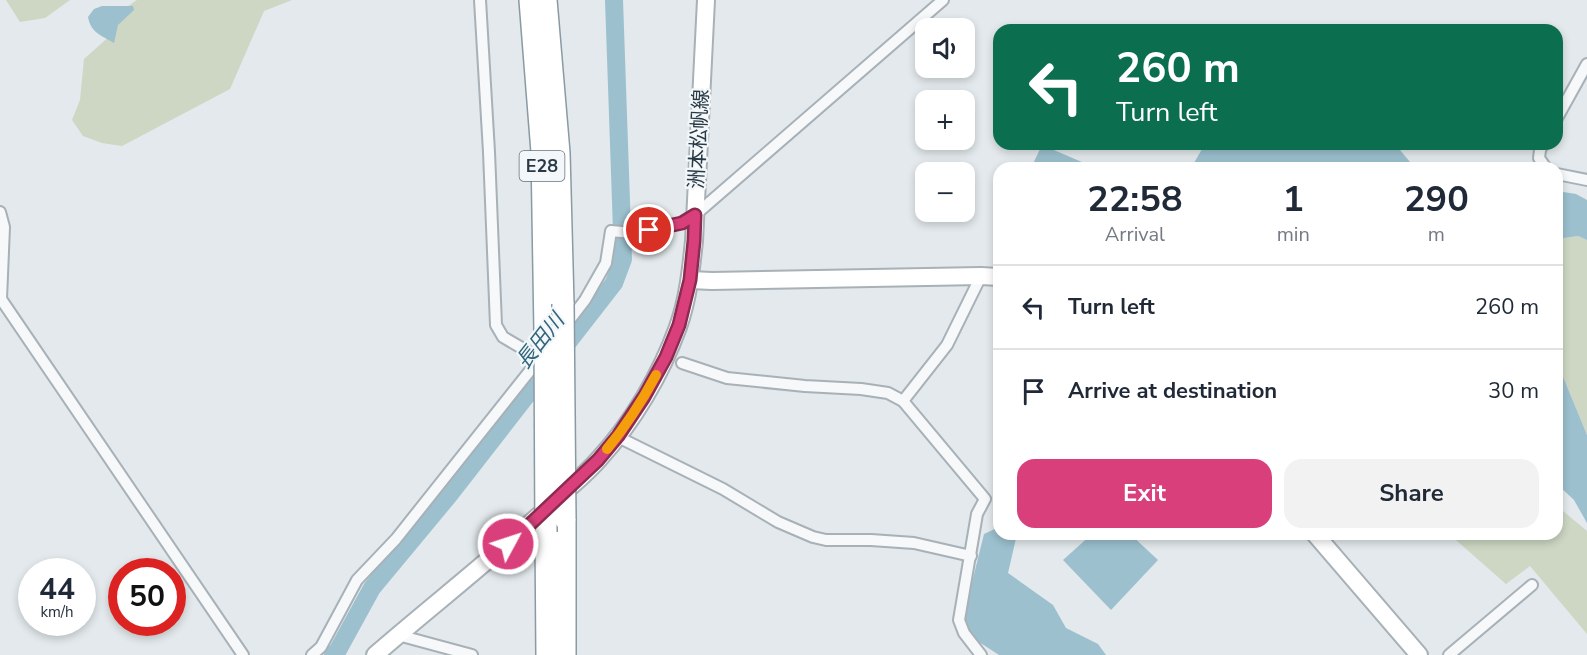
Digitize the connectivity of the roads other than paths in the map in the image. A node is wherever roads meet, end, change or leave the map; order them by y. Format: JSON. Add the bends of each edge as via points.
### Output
{"nodes":[{"id":1,"x":480,"y":0,"type":"edge"},
{"id":2,"x":530,"y":0,"type":"edge"},
{"id":3,"x":546,"y":0,"type":"edge"},
{"id":4,"x":706,"y":0,"type":"edge"},
{"id":5,"x":943,"y":0,"type":"edge"},
{"id":6,"x":1587,"y":64,"type":"edge"},
{"id":7,"x":1563,"y":107,"type":"edge"},
{"id":8,"x":1563,"y":175,"type":"edge"},
{"id":9,"x":1587,"y":180,"type":"edge"},
{"id":10,"x":0,"y":212,"type":"edge"},
{"id":11,"x":695,"y":215,"type":"junction"},
{"id":12,"x":981,"y":276,"type":"junction"},
{"id":13,"x":993,"y":277,"type":"edge"},
{"id":14,"x":690,"y":280,"type":"junction"},
{"id":15,"x":1,"y":299,"type":"edge"},
{"id":16,"x":539,"y":358,"type":"junction"},
{"id":17,"x":682,"y":363,"type":"dead end"},
{"id":18,"x":903,"y":401,"type":"junction"},
{"id":19,"x":618,"y":436,"type":"junction"},
{"id":20,"x":1320,"y":540,"type":"edge"},
{"id":21,"x":970,"y":556,"type":"junction"},
{"id":22,"x":1532,"y":585,"type":"dead end"},
{"id":23,"x":398,"y":635,"type":"junction"},
{"id":24,"x":243,"y":655,"type":"edge"},
{"id":25,"x":312,"y":655,"type":"edge"},
{"id":26,"x":375,"y":655,"type":"edge"},
{"id":27,"x":471,"y":655,"type":"edge"},
{"id":28,"x":547,"y":655,"type":"edge"},
{"id":29,"x":565,"y":655,"type":"edge"},
{"id":30,"x":981,"y":655,"type":"edge"},
{"id":31,"x":1419,"y":655,"type":"edge"},
{"id":32,"x":1449,"y":655,"type":"edge"}],
"edges":[{"from":1,"to":16,"type":"street","via":[[496,325],[503,337]]},
{"from":2,"to":28,"type":"highway","number":"E28","bridge":true,"via":[[542,152]]},
{"from":3,"to":29,"type":"highway","number":"E28","bridge":true,"via":[[559,153]]},
{"from":4,"to":11,"type":"main road","name":"洲本松帆線"},
{"from":5,"to":11,"type":"street"},
{"from":6,"to":7,"type":"street"},
{"from":8,"to":9,"type":"street"},
{"from":10,"to":15,"type":"street","via":[[4,227]]},
{"from":11,"to":14,"type":"main road","name":"洲本松帆線"},
{"from":11,"to":16,"type":"street","via":[[682,223],[632,233],[611,231],[606,263],[596,282]]},
{"from":12,"to":13,"type":"main road"},
{"from":12,"to":14,"type":"main road"},
{"from":12,"to":18,"type":"street","via":[[947,345]]},
{"from":14,"to":19,"type":"main road","name":"洲本松帆線","via":[[666,357]]},
{"from":15,"to":24,"type":"street"},
{"from":16,"to":25,"type":"street","via":[[396,539],[357,580],[321,647]]},
{"from":17,"to":18,"type":"street","via":[[728,378],[861,389],[888,393]]},
{"from":18,"to":21,"type":"street","via":[[985,499],[977,514]]},
{"from":19,"to":21,"type":"street","via":[[813,537],[914,543]]},
{"from":19,"to":23,"type":"main road","name":"洲本松帆線","via":[[526,528]]},
{"from":20,"to":31,"type":"main road"},
{"from":21,"to":30,"type":"street","via":[[960,620],[964,633]]},
{"from":22,"to":32,"type":"street"},
{"from":23,"to":26,"type":"main road","name":"洲本松帆線"},
{"from":23,"to":27,"type":"street"}]}
